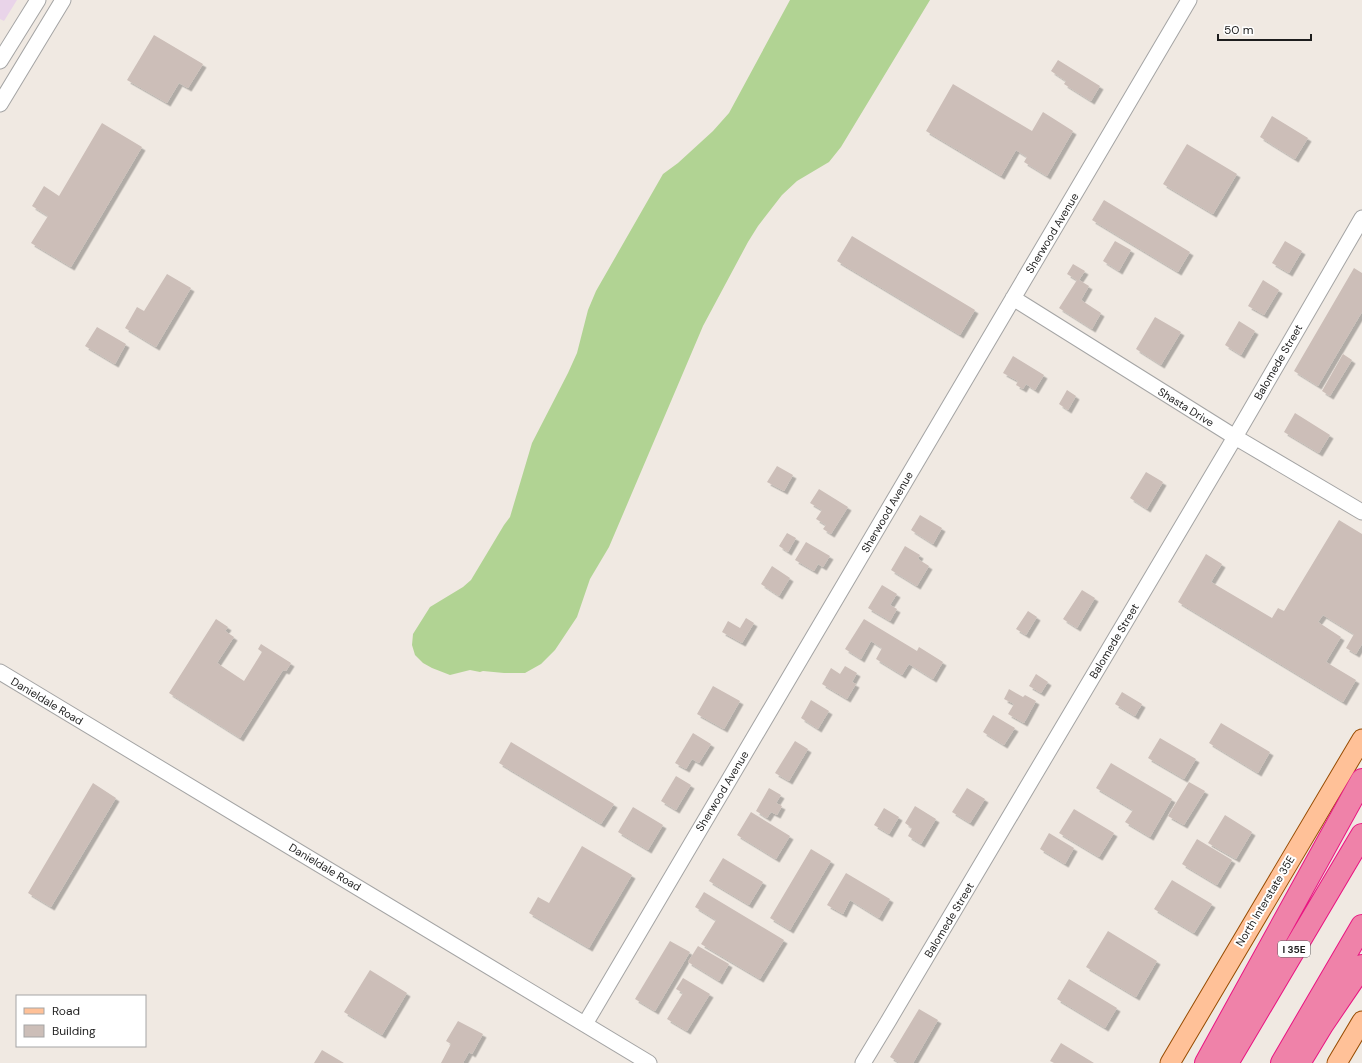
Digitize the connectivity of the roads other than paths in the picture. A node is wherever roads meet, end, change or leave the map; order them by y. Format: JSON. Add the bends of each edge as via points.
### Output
{"nodes":[{"id":1,"x":38,"y":0,"type":"edge"},
{"id":2,"x":1189,"y":0,"type":"edge"},
{"id":3,"x":57,"y":2,"type":"edge"},
{"id":4,"x":0,"y":61,"type":"edge"},
{"id":5,"x":0,"y":104,"type":"edge"},
{"id":6,"x":1362,"y":218,"type":"edge"},
{"id":7,"x":1013,"y":298,"type":"junction"},
{"id":8,"x":1235,"y":437,"type":"junction"},
{"id":9,"x":1362,"y":512,"type":"edge"},
{"id":10,"x":0,"y":672,"type":"edge"},
{"id":11,"x":1362,"y":740,"type":"edge"},
{"id":12,"x":1362,"y":780,"type":"edge"},
{"id":13,"x":1362,"y":835,"type":"edge"},
{"id":14,"x":1362,"y":926,"type":"edge"},
{"id":15,"x":1362,"y":966,"type":"edge"},
{"id":16,"x":1362,"y":1021,"type":"edge"},
{"id":17,"x":585,"y":1024,"type":"junction"},
{"id":18,"x":649,"y":1063,"type":"edge"},
{"id":19,"x":863,"y":1063,"type":"edge"},
{"id":20,"x":1170,"y":1063,"type":"edge"},
{"id":21,"x":1206,"y":1063,"type":"edge"},
{"id":22,"x":1227,"y":1063,"type":"edge"},
{"id":23,"x":1282,"y":1063,"type":"edge"},
{"id":24,"x":1299,"y":1063,"type":"edge"},
{"id":25,"x":1337,"y":1063,"type":"edge"}],
"edges":[{"from":1,"to":4,"type":"street"},
{"from":2,"to":7,"type":"street","name":"Sherwood Avenue"},
{"from":3,"to":5,"type":"street"},
{"from":6,"to":8,"type":"street","name":"Balomede Street"},
{"from":7,"to":8,"type":"street","name":"Shasta Drive"},
{"from":7,"to":17,"type":"street","name":"Sherwood Avenue"},
{"from":8,"to":9,"type":"street","name":"Shasta Drive"},
{"from":8,"to":19,"type":"street","name":"Balomede Street"},
{"from":10,"to":17,"type":"street","name":"Danieldale Road"},
{"from":11,"to":20,"type":"main road","name":"North Interstate 35E"},
{"from":12,"to":21,"type":"highway"},
{"from":13,"to":22,"type":"highway","number":"I 35E"},
{"from":14,"to":23,"type":"highway"},
{"from":15,"to":24,"type":"highway"},
{"from":16,"to":25,"type":"main road"},
{"from":17,"to":18,"type":"street","name":"Danieldale Road"}]}
